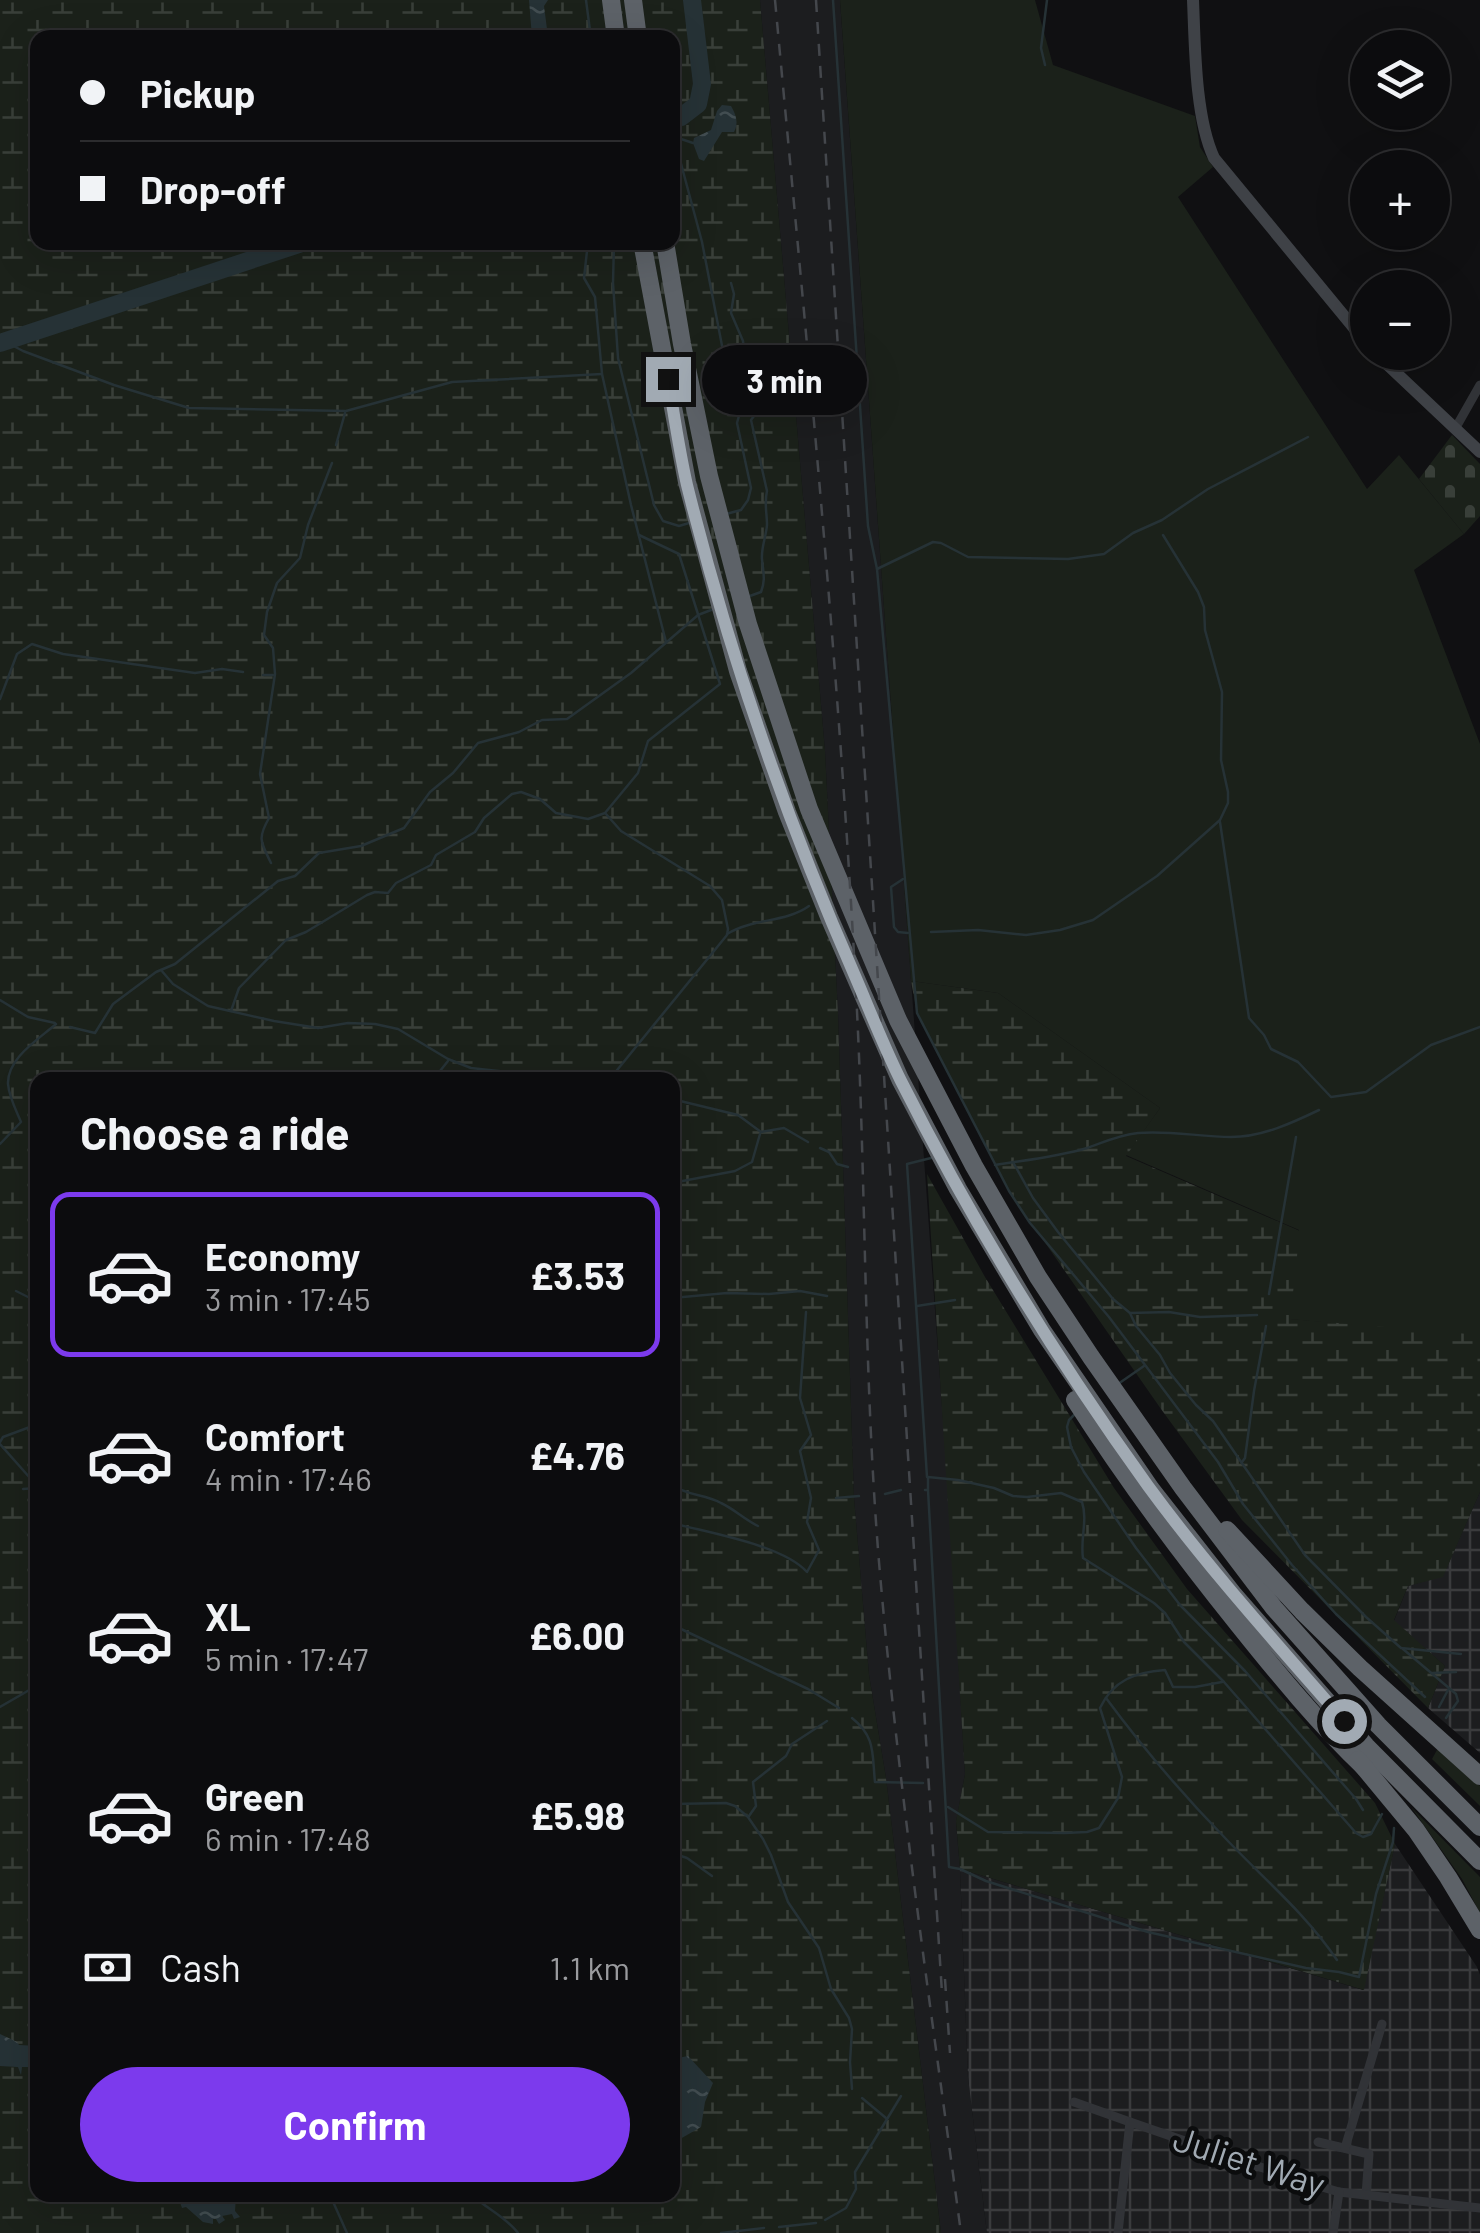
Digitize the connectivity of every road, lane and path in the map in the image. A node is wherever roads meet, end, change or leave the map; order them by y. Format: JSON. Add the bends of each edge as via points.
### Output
{"nodes":[{"id":1,"x":611,"y":0,"type":"edge"},
{"id":2,"x":633,"y":0,"type":"edge"},
{"id":3,"x":1193,"y":0,"type":"edge"},
{"id":4,"x":615,"y":30,"type":"edge"},
{"id":5,"x":637,"y":30,"type":"edge"},
{"id":6,"x":644,"y":250,"type":"edge"},
{"id":7,"x":666,"y":250,"type":"edge"},
{"id":8,"x":1350,"y":323,"type":"edge"},
{"id":9,"x":1393,"y":370,"type":"edge"},
{"id":10,"x":1480,"y":385,"type":"edge"},
{"id":11,"x":1455,"y":429,"type":"junction"},
{"id":12,"x":1480,"y":452,"type":"edge"},
{"id":13,"x":1110,"y":1441,"type":"junction"},
{"id":14,"x":1183,"y":1488,"type":"junction"},
{"id":15,"x":1234,"y":1596,"type":"junction"},
{"id":16,"x":1365,"y":1768,"type":"junction"},
{"id":17,"x":1480,"y":1776,"type":"edge"},
{"id":18,"x":1480,"y":1827,"type":"edge"},
{"id":19,"x":1480,"y":1861,"type":"edge"},
{"id":20,"x":1480,"y":1930,"type":"edge"},
{"id":21,"x":1382,"y":2024,"type":"dead end"},
{"id":22,"x":1074,"y":2102,"type":"dead end"},
{"id":23,"x":1130,"y":2122,"type":"junction"},
{"id":24,"x":1318,"y":2142,"type":"dead end"},
{"id":25,"x":1345,"y":2148,"type":"junction"},
{"id":26,"x":1339,"y":2192,"type":"junction"},
{"id":27,"x":1366,"y":2195,"type":"junction"},
{"id":28,"x":1480,"y":2208,"type":"edge"},
{"id":29,"x":1118,"y":2233,"type":"edge"},
{"id":30,"x":1333,"y":2233,"type":"edge"}],
"edges":[{"from":1,"to":4,"type":"highway"},
{"from":2,"to":5,"type":"highway"},
{"from":3,"to":8,"type":"main road","via":[[1201,103],[1214,158]]},
{"from":6,"to":13,"type":"highway","via":[[687,482],[738,670],[787,812],[900,1079],[958,1189]]},
{"from":7,"to":14,"type":"highway","via":[[709,476],[748,624],[809,808],[898,1020],[974,1166],[1038,1277]]},
{"from":9,"to":11,"type":"main road"},
{"from":10,"to":11,"type":"street"},
{"from":11,"to":12,"type":"main road"},
{"from":13,"to":15,"type":"highway"},
{"from":13,"to":16,"type":"highway","via":[[1147,1506],[1210,1590]]},
{"from":14,"to":17,"type":"highway","via":[[1360,1668]]},
{"from":14,"to":18,"type":"highway","via":[[1274,1608]]},
{"from":15,"to":16,"type":"highway"},
{"from":15,"to":19,"type":"highway","via":[[1366,1746]]},
{"from":16,"to":20,"type":"highway","via":[[1416,1830]]},
{"from":21,"to":25,"type":"street"},
{"from":22,"to":23,"type":"street"},
{"from":23,"to":26,"type":"street","name":"Juliet Way"},
{"from":23,"to":29,"type":"street","name":"Juliet Way"},
{"from":24,"to":25,"type":"street"},
{"from":25,"to":27,"type":"street","via":[[1369,2154]]},
{"from":26,"to":27,"type":"street","name":"Juliet Way"},
{"from":26,"to":30,"type":"street"},
{"from":27,"to":28,"type":"street","name":"Juliet Way"}]}
